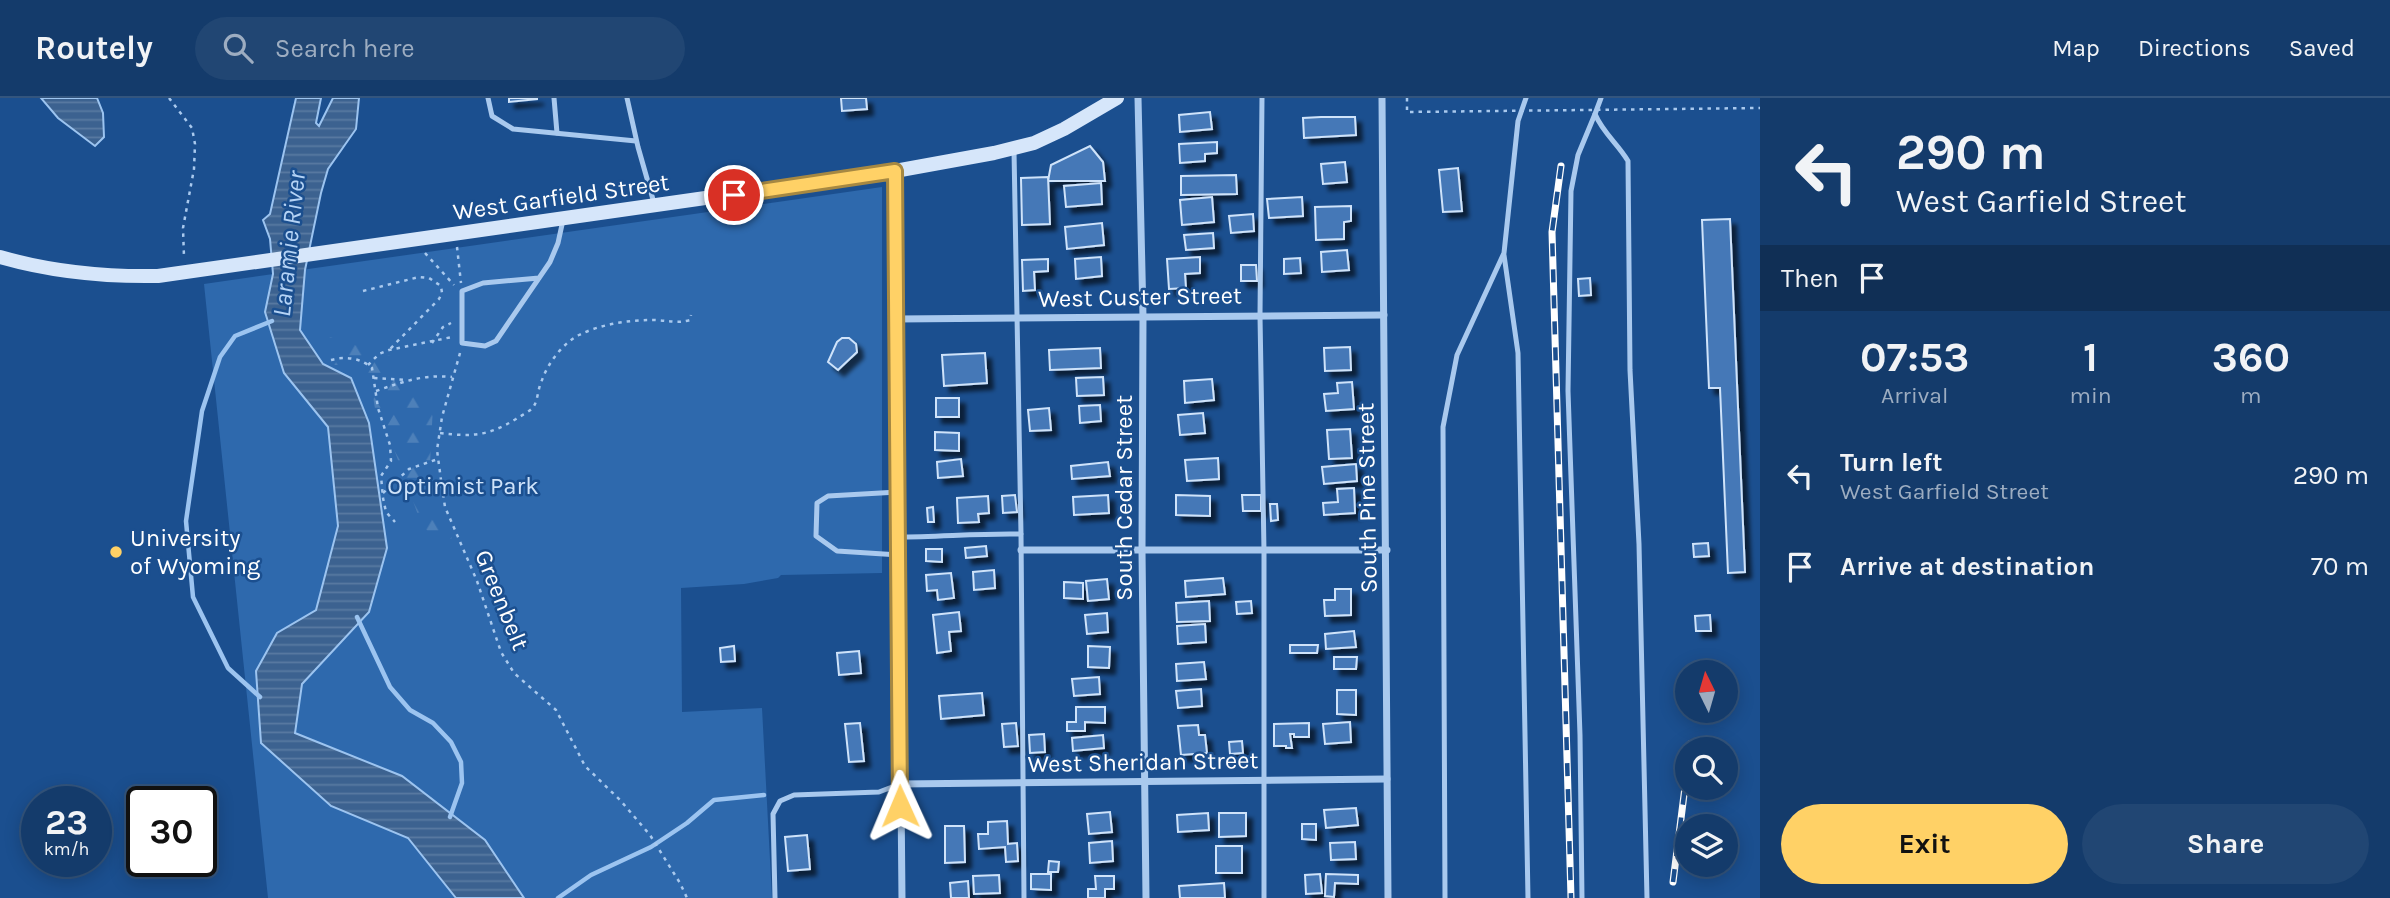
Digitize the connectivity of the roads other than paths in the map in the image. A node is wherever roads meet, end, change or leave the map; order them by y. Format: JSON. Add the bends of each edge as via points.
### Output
{"nodes":[{"id":1,"x":488,"y":98,"type":"edge"},
{"id":2,"x":554,"y":98,"type":"edge"},
{"id":3,"x":627,"y":98,"type":"edge"},
{"id":4,"x":1117,"y":98,"type":"edge"},
{"id":5,"x":1138,"y":98,"type":"edge"},
{"id":6,"x":1262,"y":98,"type":"edge"},
{"id":7,"x":1382,"y":98,"type":"edge"},
{"id":8,"x":1526,"y":98,"type":"edge"},
{"id":9,"x":1601,"y":98,"type":"edge"},
{"id":10,"x":1595,"y":114,"type":"junction"},
{"id":11,"x":557,"y":133,"type":"junction"},
{"id":12,"x":636,"y":141,"type":"junction"},
{"id":13,"x":1014,"y":148,"type":"junction"},
{"id":14,"x":895,"y":171,"type":"junction"},
{"id":15,"x":655,"y":206,"type":"junction"},
{"id":16,"x":563,"y":219,"type":"junction"},
{"id":17,"x":1504,"y":253,"type":"junction"},
{"id":18,"x":0,"y":257,"type":"edge"},
{"id":19,"x":539,"y":278,"type":"junction"},
{"id":20,"x":1384,"y":315,"type":"junction"},
{"id":21,"x":1143,"y":316,"type":"junction"},
{"id":22,"x":1260,"y":316,"type":"junction"},
{"id":23,"x":1017,"y":318,"type":"junction"},
{"id":24,"x":897,"y":319,"type":"junction"},
{"id":25,"x":898,"y":492,"type":"junction"},
{"id":26,"x":1021,"y":534,"type":"junction"},
{"id":27,"x":898,"y":537,"type":"junction"},
{"id":28,"x":1021,"y":550,"type":"junction"},
{"id":29,"x":1387,"y":550,"type":"junction"},
{"id":30,"x":1142,"y":551,"type":"junction"},
{"id":31,"x":1265,"y":551,"type":"junction"},
{"id":32,"x":899,"y":555,"type":"junction"},
{"id":33,"x":1387,"y":779,"type":"junction"},
{"id":34,"x":1264,"y":780,"type":"junction"},
{"id":35,"x":1145,"y":781,"type":"junction"},
{"id":36,"x":1022,"y":782,"type":"junction"},
{"id":37,"x":900,"y":783,"type":"junction"},
{"id":38,"x":775,"y":898,"type":"edge"},
{"id":39,"x":902,"y":898,"type":"edge"},
{"id":40,"x":1024,"y":898,"type":"edge"},
{"id":41,"x":1146,"y":898,"type":"edge"},
{"id":42,"x":1264,"y":898,"type":"edge"},
{"id":43,"x":1388,"y":898,"type":"edge"},
{"id":44,"x":1445,"y":898,"type":"edge"},
{"id":45,"x":1528,"y":898,"type":"edge"},
{"id":46,"x":1582,"y":898,"type":"edge"},
{"id":47,"x":1647,"y":898,"type":"edge"}],
"edges":[{"from":1,"to":11,"type":"lane","via":[[492,116],[513,129]]},
{"from":2,"to":11,"type":"lane"},
{"from":3,"to":12,"type":"lane"},
{"from":4,"to":13,"type":"street","name":"West Garfield Street","via":[[1064,129]]},
{"from":5,"to":21,"type":"street","name":"South Cedar Street"},
{"from":6,"to":22,"type":"lane"},
{"from":7,"to":20,"type":"street","name":"South Pine Street"},
{"from":8,"to":17,"type":"lane","via":[[1517,121]]},
{"from":9,"to":10,"type":"lane"},
{"from":10,"to":46,"type":"lane","via":[[1578,155],[1571,191],[1568,391]]},
{"from":10,"to":47,"type":"lane","via":[[1603,132],[1628,161]]},
{"from":11,"to":12,"type":"lane"},
{"from":12,"to":15,"type":"lane"},
{"from":13,"to":14,"type":"street","name":"West Garfield Street"},
{"from":13,"to":23,"type":"lane"},
{"from":14,"to":15,"type":"street","name":"West Garfield Street"},
{"from":14,"to":24,"type":"street"},
{"from":15,"to":16,"type":"street","name":"West Garfield Street"},
{"from":16,"to":18,"type":"street","name":"West Garfield Street","via":[[158,276],[109,276],[31,266]]},
{"from":16,"to":19,"type":"lane","via":[[558,243]]},
{"from":17,"to":44,"type":"lane","via":[[1457,355],[1443,427]]},
{"from":17,"to":45,"type":"lane","via":[[1518,353]]},
{"from":19,"to":19,"type":"lane","via":[[483,283],[462,291],[463,340],[485,346],[496,341]]},
{"from":20,"to":22,"type":"street","name":"West Custer Street"},
{"from":20,"to":29,"type":"street","name":"South Pine Street"},
{"from":21,"to":22,"type":"street","name":"West Custer Street"},
{"from":21,"to":23,"type":"street","name":"West Custer Street"},
{"from":21,"to":30,"type":"street","name":"South Cedar Street"},
{"from":22,"to":31,"type":"lane"},
{"from":23,"to":24,"type":"street","name":"West Custer Street"},
{"from":23,"to":26,"type":"lane"},
{"from":24,"to":25,"type":"street"},
{"from":25,"to":27,"type":"street"},
{"from":25,"to":32,"type":"lane","via":[[828,496],[817,503],[816,536],[837,551]]},
{"from":26,"to":27,"type":"lane"},
{"from":26,"to":28,"type":"lane"},
{"from":27,"to":32,"type":"street"},
{"from":28,"to":30,"type":"street"},
{"from":28,"to":36,"type":"lane"},
{"from":29,"to":31,"type":"street"},
{"from":29,"to":33,"type":"street","name":"South Pine Street"},
{"from":30,"to":31,"type":"street"},
{"from":30,"to":35,"type":"street","name":"South Cedar Street"},
{"from":31,"to":34,"type":"lane"},
{"from":32,"to":37,"type":"street"},
{"from":33,"to":34,"type":"street","name":"West Sheridan Street"},
{"from":33,"to":43,"type":"street","name":"South Pine Street"},
{"from":34,"to":35,"type":"street","name":"West Sheridan Street"},
{"from":34,"to":42,"type":"lane"},
{"from":35,"to":36,"type":"street","name":"West Sheridan Street"},
{"from":35,"to":41,"type":"street","name":"South Cedar Street"},
{"from":36,"to":37,"type":"street","name":"West Sheridan Street"},
{"from":36,"to":40,"type":"lane"},
{"from":37,"to":38,"type":"lane","via":[[879,792],[794,795],[780,801],[773,814]]},
{"from":37,"to":39,"type":"street"}]}
